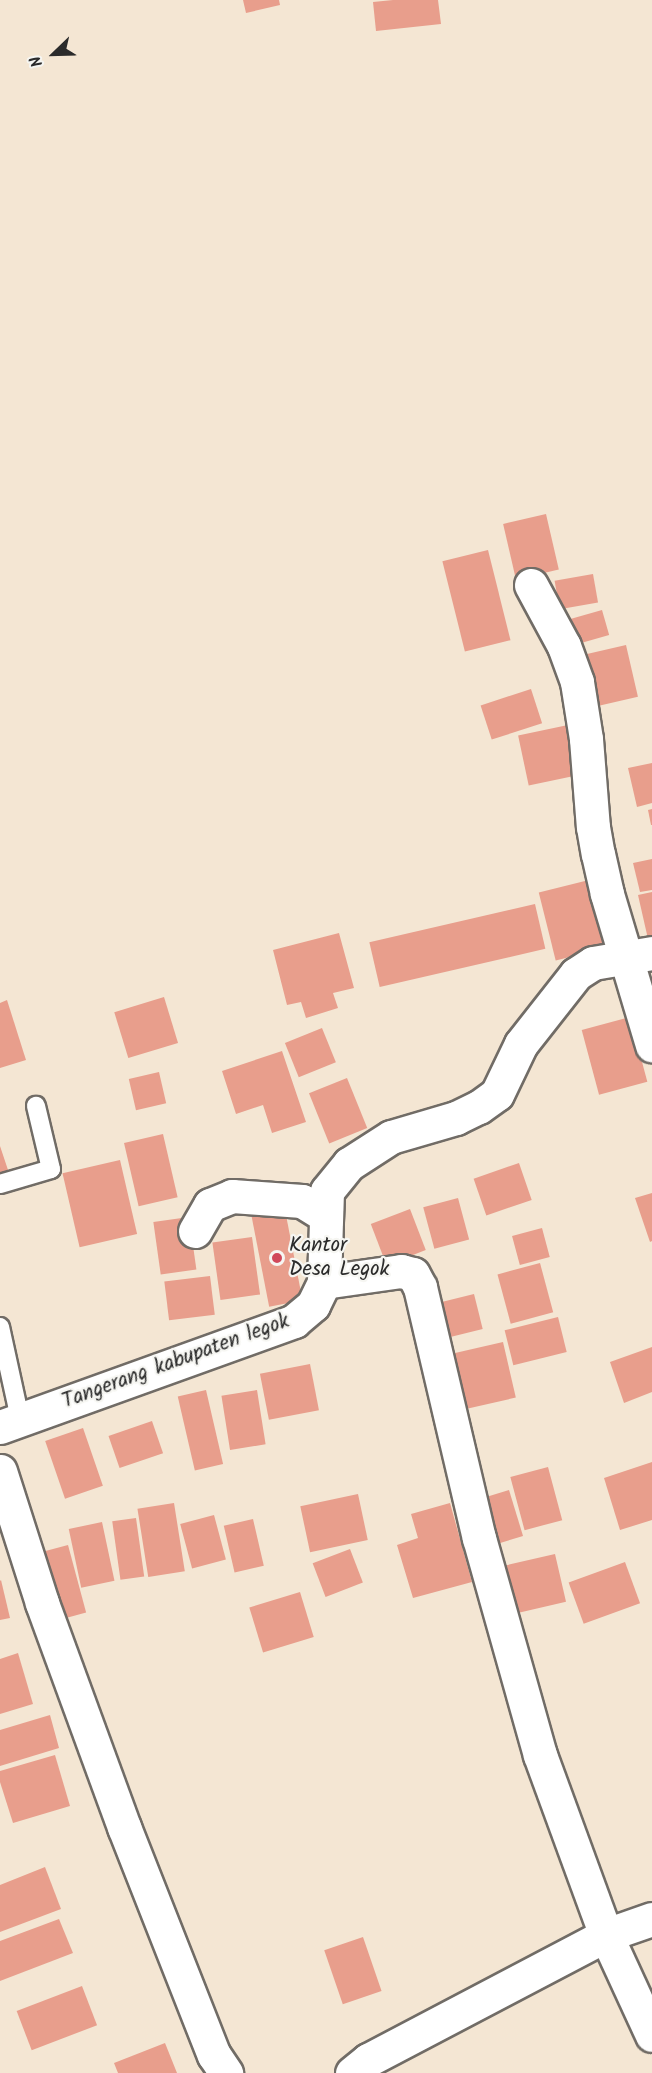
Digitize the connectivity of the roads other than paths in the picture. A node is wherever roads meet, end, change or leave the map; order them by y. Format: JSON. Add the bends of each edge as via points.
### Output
{"nodes":[{"id":1,"x":531,"y":585,"type":"dead end"},
{"id":2,"x":639,"y":956,"type":"edge"},
{"id":3,"x":652,"y":1045,"type":"edge"},
{"id":4,"x":36,"y":1106,"type":"dead end"},
{"id":5,"x":0,"y":1184,"type":"edge"},
{"id":6,"x":326,"y":1216,"type":"junction"},
{"id":7,"x":195,"y":1231,"type":"dead end"},
{"id":8,"x":324,"y":1282,"type":"junction"},
{"id":9,"x":0,"y":1327,"type":"edge"},
{"id":10,"x":10,"y":1423,"type":"edge"},
{"id":11,"x":0,"y":1471,"type":"edge"},
{"id":12,"x":652,"y":1918,"type":"edge"},
{"id":13,"x":606,"y":1935,"type":"junction"},
{"id":14,"x":652,"y":2035,"type":"edge"},
{"id":15,"x":226,"y":2073,"type":"edge"},
{"id":16,"x":352,"y":2073,"type":"edge"}],
"edges":[{"from":1,"to":2,"type":"street","via":[[564,646],[577,682],[593,827],[607,894]]},
{"from":2,"to":3,"type":"street"},
{"from":2,"to":6,"type":"street","name":"Tangerang kabupaten legok","via":[[593,963],[576,974],[521,1044],[497,1094],[456,1118],[391,1137],[349,1164],[327,1191]]},
{"from":4,"to":5,"type":"lane","via":[[51,1169]]},
{"from":6,"to":7,"type":"street","via":[[302,1201],[232,1196],[210,1205]]},
{"from":6,"to":8,"type":"street","name":"Tangerang kabupaten legok"},
{"from":8,"to":10,"type":"street","name":"Tangerang kabupaten legok","via":[[313,1305],[294,1321]]},
{"from":8,"to":13,"type":"street","via":[[401,1271],[413,1274],[420,1287],[479,1538],[540,1755]]},
{"from":9,"to":10,"type":"lane"},
{"from":11,"to":15,"type":"street","via":[[42,1603],[124,1827],[214,2055]]},
{"from":12,"to":13,"type":"street"},
{"from":13,"to":14,"type":"street"},
{"from":13,"to":16,"type":"street","via":[[368,2060]]}]}
